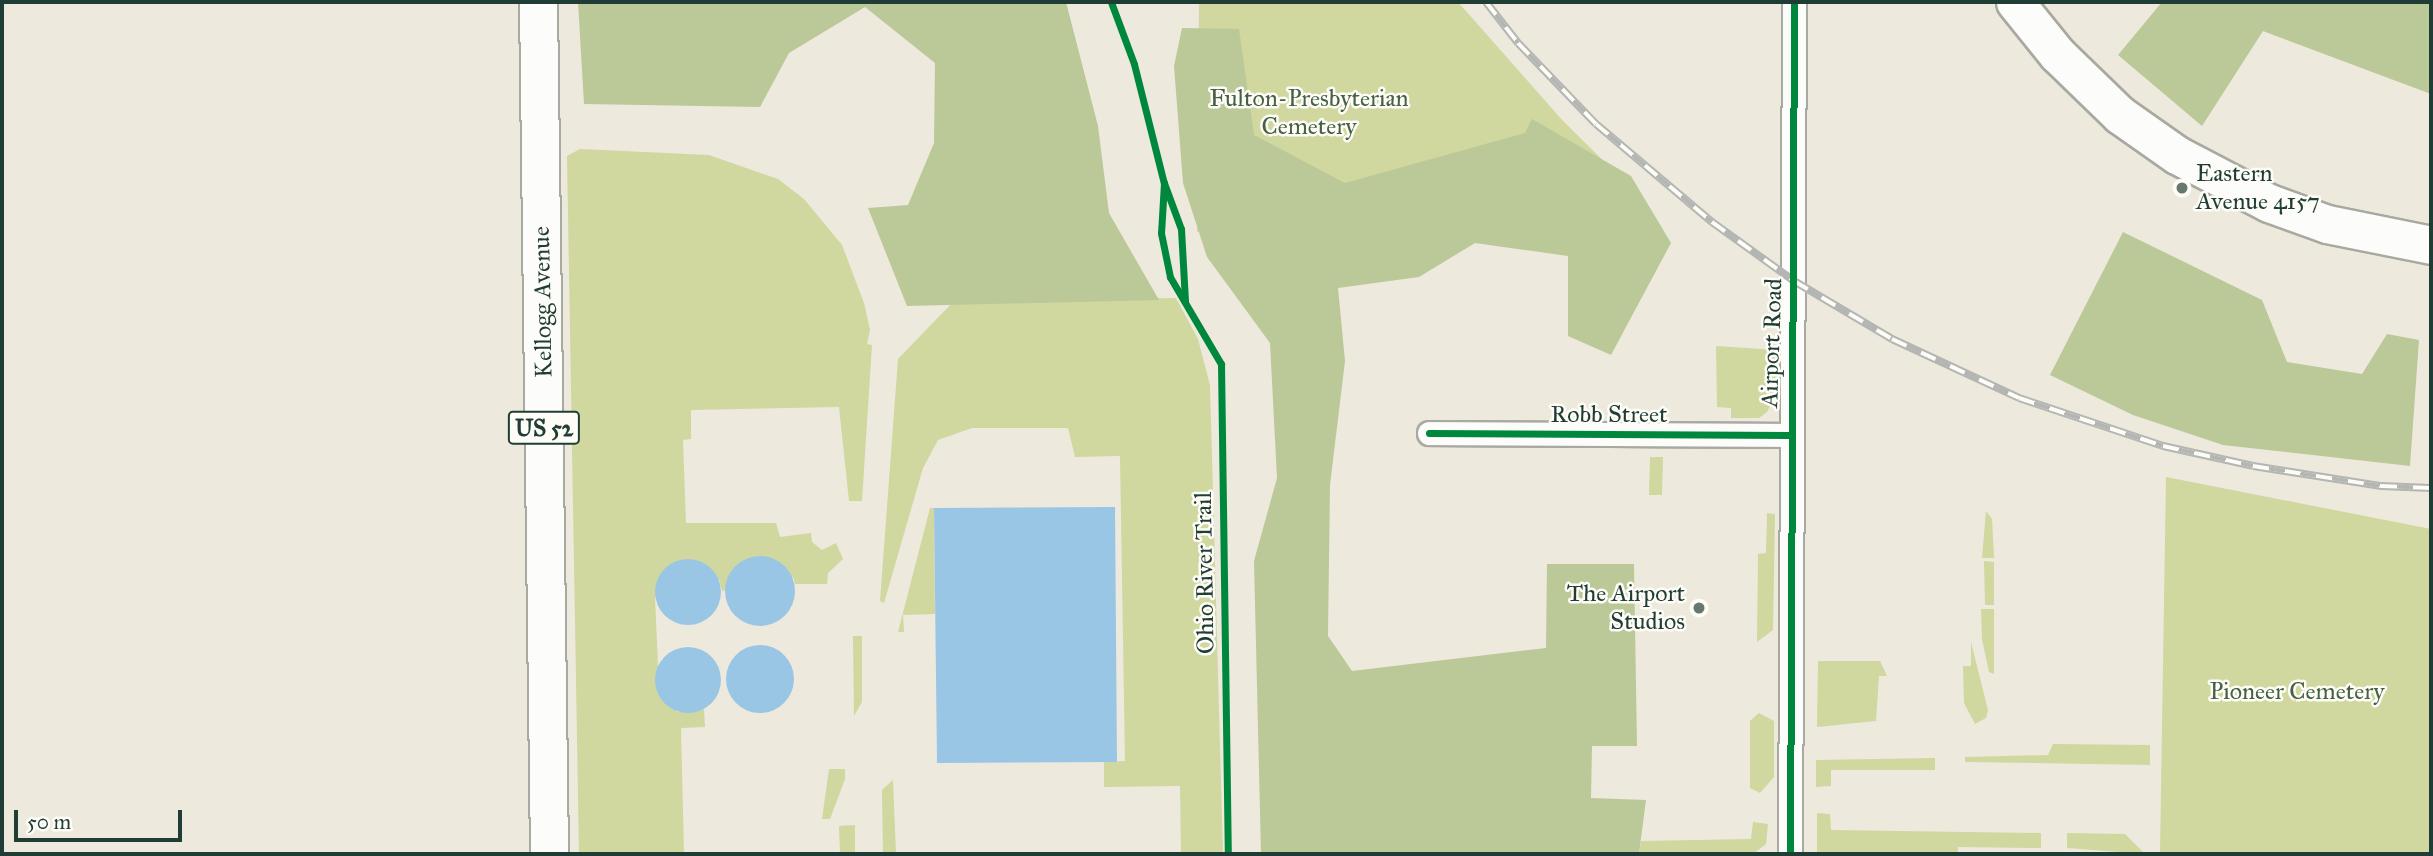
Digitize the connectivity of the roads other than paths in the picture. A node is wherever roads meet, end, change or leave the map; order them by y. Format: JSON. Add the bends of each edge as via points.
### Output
{"nodes":[{"id":1,"x":538,"y":2,"type":"edge"},
{"id":2,"x":1794,"y":2,"type":"edge"},
{"id":3,"x":2015,"y":2,"type":"edge"},
{"id":4,"x":2431,"y":245,"type":"edge"},
{"id":5,"x":1429,"y":433,"type":"dead end"},
{"id":6,"x":1789,"y":435,"type":"junction"},
{"id":7,"x":548,"y":854,"type":"edge"},
{"id":8,"x":1790,"y":854,"type":"edge"}],
"edges":[{"from":1,"to":7,"type":"main road","name":"Kellogg Avenue","number":"US 52"},
{"from":2,"to":6,"type":"street","name":"Airport Road"},
{"from":3,"to":4,"type":"main road","via":[[2057,54],[2120,115],[2177,155],[2269,203],[2328,224]]},
{"from":5,"to":6,"type":"street","name":"Robb Street"},
{"from":6,"to":8,"type":"street","name":"Airport Road"}]}
